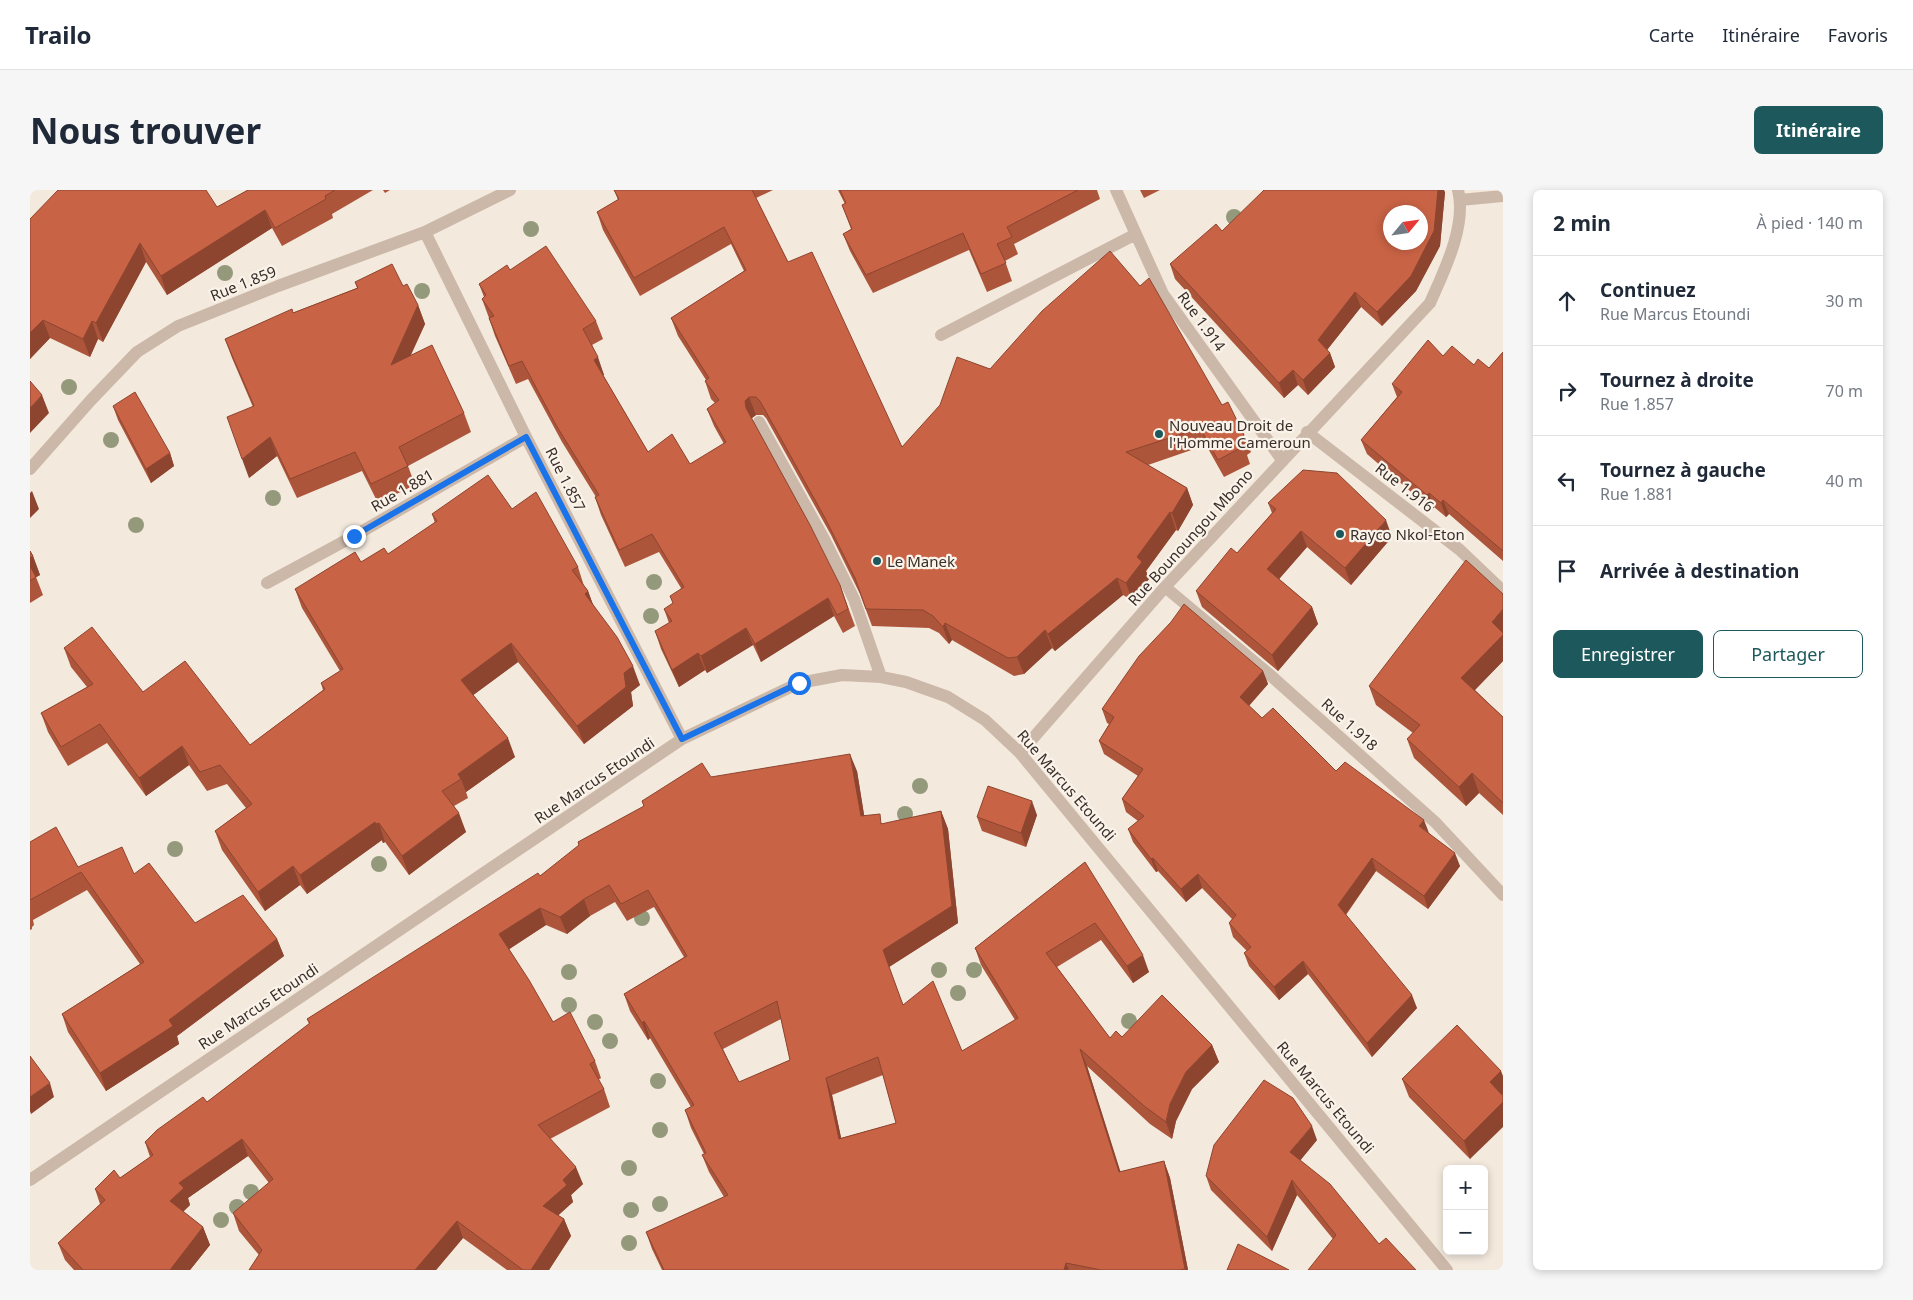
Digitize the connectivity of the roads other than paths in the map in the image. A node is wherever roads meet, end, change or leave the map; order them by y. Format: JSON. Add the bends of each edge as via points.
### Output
{"nodes":[{"id":1,"x":510,"y":190,"type":"edge"},
{"id":2,"x":1116,"y":190,"type":"edge"},
{"id":3,"x":1459,"y":195,"type":"edge"},
{"id":4,"x":1503,"y":196,"type":"edge"},
{"id":5,"x":425,"y":232,"type":"junction"},
{"id":6,"x":1136,"y":234,"type":"junction"},
{"id":7,"x":941,"y":335,"type":"dead end"},
{"id":8,"x":759,"y":422,"type":"edge"},
{"id":9,"x":1307,"y":432,"type":"junction"},
{"id":10,"x":526,"y":437,"type":"junction"},
{"id":11,"x":1282,"y":460,"type":"junction"},
{"id":12,"x":30,"y":469,"type":"edge"},
{"id":13,"x":267,"y":583,"type":"dead end"},
{"id":14,"x":1164,"y":587,"type":"junction"},
{"id":15,"x":1503,"y":591,"type":"edge"},
{"id":16,"x":881,"y":677,"type":"junction"},
{"id":17,"x":682,"y":739,"type":"junction"},
{"id":18,"x":1020,"y":752,"type":"junction"},
{"id":19,"x":1503,"y":895,"type":"edge"},
{"id":20,"x":30,"y":1180,"type":"edge"},
{"id":21,"x":1447,"y":1270,"type":"edge"}],
"edges":[{"from":1,"to":5,"type":"street","name":"Rue 1.859"},
{"from":2,"to":6,"type":"street","name":"Rue 1.914"},
{"from":3,"to":4,"type":"street"},
{"from":3,"to":9,"type":"street","name":"Rue Bounoungou Mbono","via":[[1453,252],[1430,303]]},
{"from":5,"to":10,"type":"street","name":"Rue 1.857"},
{"from":5,"to":12,"type":"street","name":"Rue 1.859","via":[[178,326],[137,352]]},
{"from":6,"to":7,"type":"street"},
{"from":6,"to":11,"type":"street","name":"Rue 1.914","via":[[1163,294]]},
{"from":8,"to":16,"type":"street","via":[[854,599]]},
{"from":9,"to":11,"type":"street","name":"Rue Bounoungou Mbono"},
{"from":9,"to":15,"type":"street","name":"Rue 1.916","via":[[1460,550]]},
{"from":10,"to":13,"type":"street","name":"Rue 1.881"},
{"from":10,"to":17,"type":"street","name":"Rue 1.857"},
{"from":11,"to":14,"type":"street","name":"Rue Bounoungou Mbono"},
{"from":14,"to":18,"type":"street","name":"Rue Bounoungou Mbono"},
{"from":14,"to":19,"type":"street","name":"Rue 1.918","via":[[1269,674],[1436,823]]},
{"from":16,"to":17,"type":"street","name":"Rue Marcus Etoundi","via":[[842,675],[799,683]]},
{"from":16,"to":18,"type":"street","name":"Rue Marcus Etoundi","via":[[948,697],[985,720]]},
{"from":17,"to":20,"type":"street","name":"Rue Marcus Etoundi"},
{"from":18,"to":21,"type":"street","name":"Rue Marcus Etoundi"}]}
